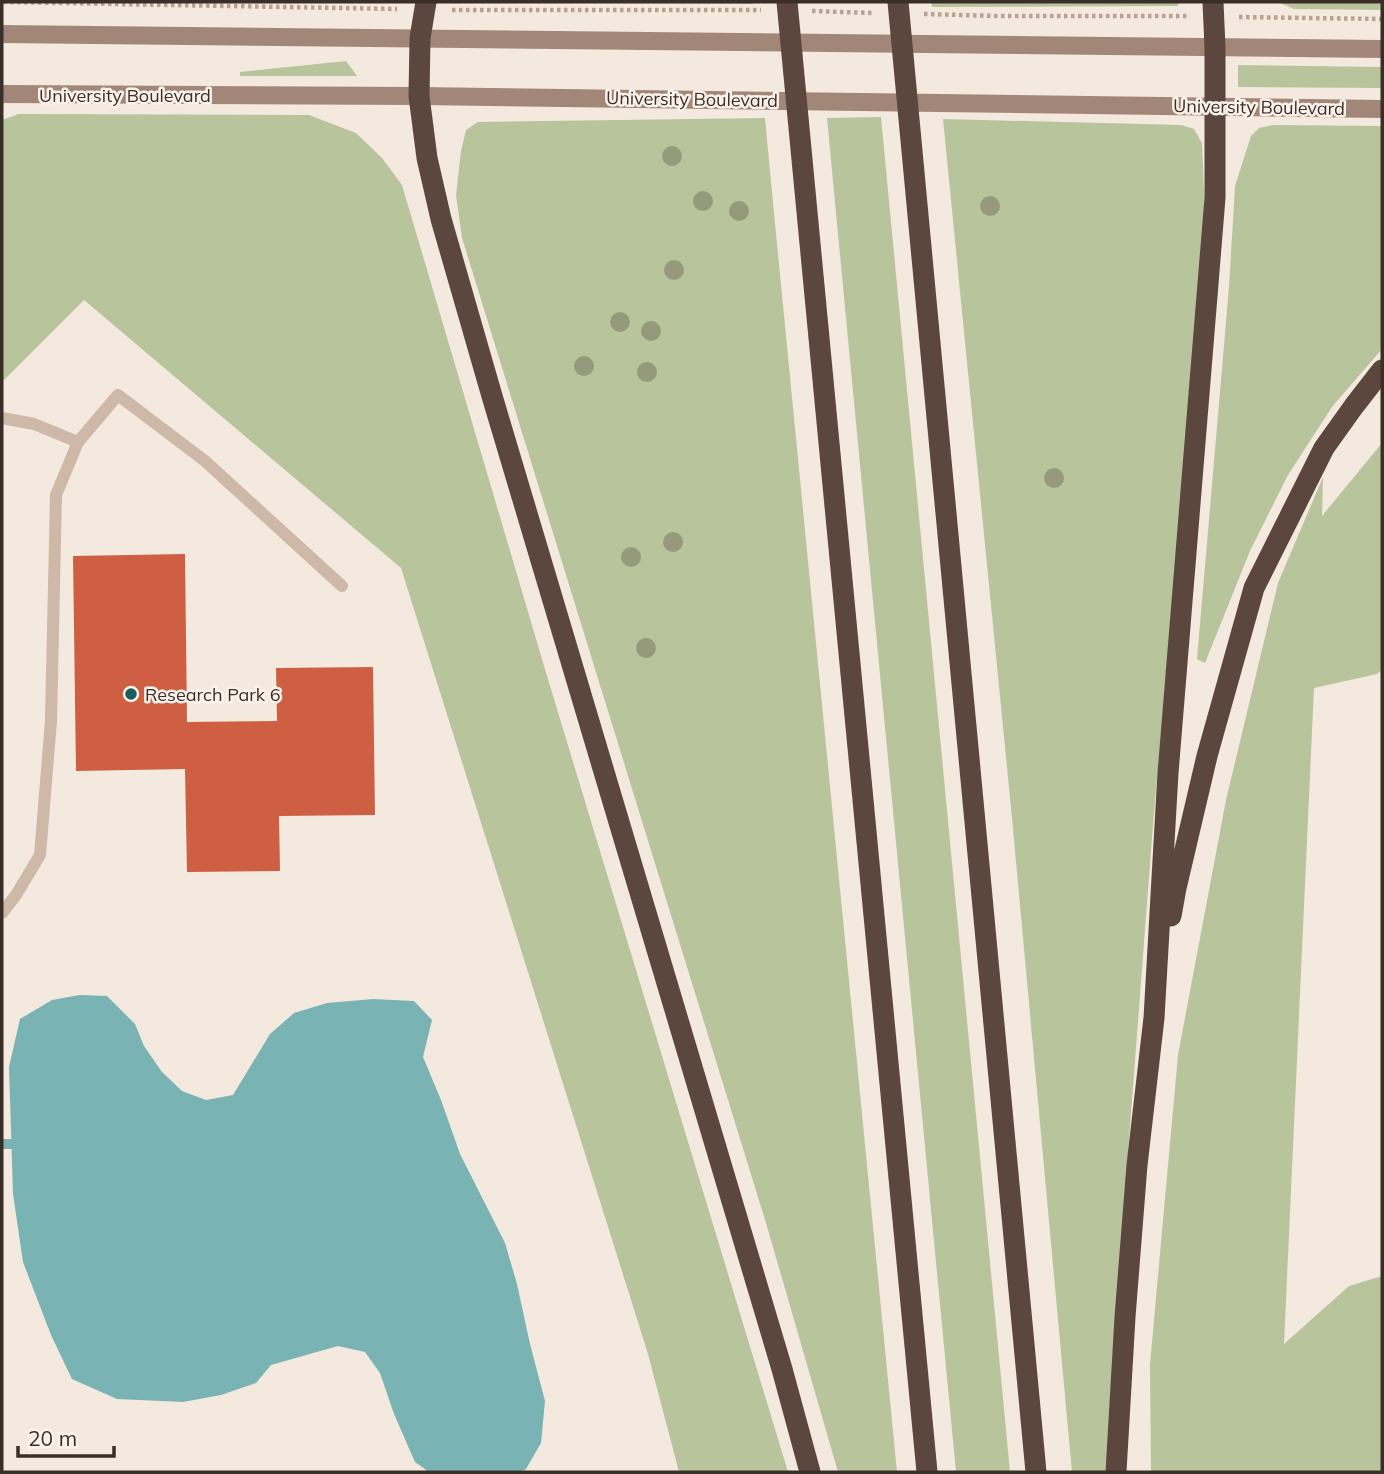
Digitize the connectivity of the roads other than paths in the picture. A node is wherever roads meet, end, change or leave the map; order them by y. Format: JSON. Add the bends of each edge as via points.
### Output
{"nodes":[{"id":1,"x":787,"y":2,"type":"edge"},
{"id":2,"x":898,"y":2,"type":"edge"},
{"id":3,"x":1213,"y":2,"type":"edge"},
{"id":4,"x":425,"y":6,"type":"edge"},
{"id":5,"x":2,"y":34,"type":"edge"},
{"id":6,"x":420,"y":38,"type":"junction"},
{"id":7,"x":1215,"y":48,"type":"junction"},
{"id":8,"x":1382,"y":49,"type":"edge"},
{"id":9,"x":2,"y":94,"type":"edge"},
{"id":10,"x":419,"y":96,"type":"junction"},
{"id":11,"x":1215,"y":106,"type":"junction"},
{"id":12,"x":1382,"y":108,"type":"edge"},
{"id":13,"x":1382,"y":370,"type":"edge"},
{"id":14,"x":2,"y":418,"type":"edge"},
{"id":15,"x":78,"y":442,"type":"junction"},
{"id":16,"x":342,"y":586,"type":"dead end"},
{"id":17,"x":2,"y":912,"type":"edge"},
{"id":18,"x":1154,"y":1018,"type":"junction"},
{"id":19,"x":810,"y":1472,"type":"edge"},
{"id":20,"x":927,"y":1472,"type":"edge"},
{"id":21,"x":1036,"y":1472,"type":"edge"},
{"id":22,"x":1116,"y":1472,"type":"edge"}],
"edges":[{"from":1,"to":20,"type":"highway"},
{"from":2,"to":21,"type":"highway"},
{"from":3,"to":7,"type":"highway"},
{"from":4,"to":6,"type":"highway"},
{"from":5,"to":6,"type":"main road"},
{"from":6,"to":7,"type":"main road"},
{"from":6,"to":10,"type":"highway"},
{"from":7,"to":8,"type":"main road"},
{"from":7,"to":11,"type":"highway"},
{"from":9,"to":10,"type":"main road","name":"University Boulevard"},
{"from":10,"to":11,"type":"main road","name":"University Boulevard"},
{"from":10,"to":19,"type":"highway","via":[[426,158],[492,396]]},
{"from":11,"to":12,"type":"main road","name":"University Boulevard"},
{"from":11,"to":18,"type":"highway","via":[[1215,198],[1168,773]]},
{"from":13,"to":18,"type":"highway","via":[[1324,447],[1254,588],[1176,888]]},
{"from":14,"to":15,"type":"lane","via":[[34,424]]},
{"from":15,"to":16,"type":"lane","via":[[118,395],[205,461]]},
{"from":15,"to":17,"type":"lane","via":[[55,495],[51,722],[40,855]]},
{"from":18,"to":22,"type":"highway","via":[[1136,1179]]}]}
